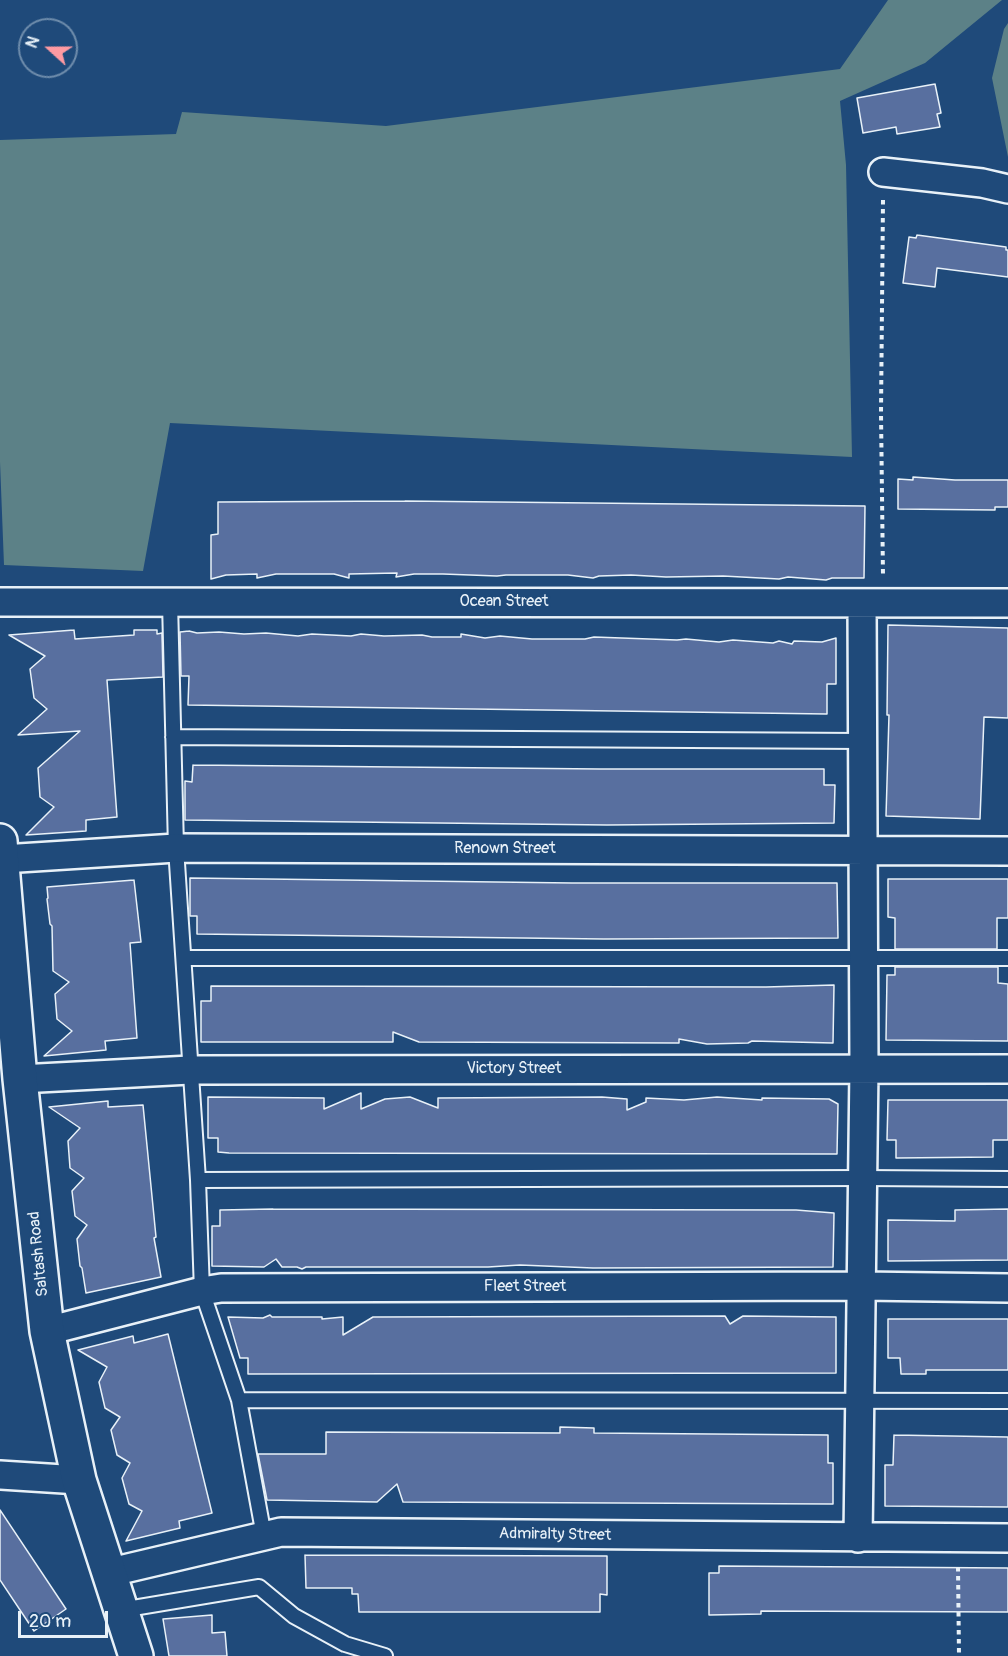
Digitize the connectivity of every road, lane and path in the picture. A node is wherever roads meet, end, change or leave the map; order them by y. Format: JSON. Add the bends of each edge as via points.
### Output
{"nodes":[{"id":1,"x":883,"y":172,"type":"joint"},
{"id":2,"x":1008,"y":189,"type":"edge"},
{"id":3,"x":0,"y":602,"type":"edge"},
{"id":4,"x":170,"y":602,"type":"junction"},
{"id":5,"x":873,"y":603,"type":"junction"},
{"id":6,"x":1008,"y":603,"type":"edge"},
{"id":7,"x":173,"y":737,"type":"junction"},
{"id":8,"x":863,"y":741,"type":"junction"},
{"id":9,"x":176,"y":848,"type":"junction"},
{"id":10,"x":1,"y":850,"type":"edge"},
{"id":11,"x":863,"y":850,"type":"junction"},
{"id":12,"x":1008,"y":851,"type":"edge"},
{"id":13,"x":2,"y":892,"type":"edge"},
{"id":14,"x":185,"y":958,"type":"junction"},
{"id":15,"x":864,"y":958,"type":"junction"},
{"id":16,"x":1008,"y":958,"type":"edge"},
{"id":17,"x":864,"y":1068,"type":"junction"},
{"id":18,"x":1008,"y":1069,"type":"edge"},
{"id":19,"x":190,"y":1070,"type":"junction"},
{"id":20,"x":20,"y":1079,"type":"junction"},
{"id":21,"x":863,"y":1178,"type":"junction"},
{"id":22,"x":1008,"y":1179,"type":"edge"},
{"id":23,"x":198,"y":1180,"type":"junction"},
{"id":24,"x":862,"y":1286,"type":"junction"},
{"id":25,"x":1008,"y":1288,"type":"edge"},
{"id":26,"x":202,"y":1291,"type":"junction"},
{"id":27,"x":47,"y":1331,"type":"junction"},
{"id":28,"x":239,"y":1400,"type":"junction"},
{"id":29,"x":860,"y":1401,"type":"junction"},
{"id":30,"x":1008,"y":1401,"type":"edge"},
{"id":31,"x":0,"y":1475,"type":"edge"},
{"id":32,"x":79,"y":1480,"type":"junction"},
{"id":33,"x":264,"y":1536,"type":"junction"},
{"id":34,"x":858,"y":1538,"type":"junction"},
{"id":35,"x":958,"y":1538,"type":"junction"},
{"id":36,"x":1008,"y":1538,"type":"edge"},
{"id":37,"x":108,"y":1573,"type":"junction"},
{"id":38,"x":121,"y":1610,"type":"junction"},
{"id":39,"x":135,"y":1655,"type":"edge"},
{"id":40,"x":385,"y":1656,"type":"edge"},
{"id":41,"x":959,"y":1656,"type":"edge"}],
"edges":[{"from":1,"to":2,"type":"street"},
{"from":1,"to":5,"type":"path","via":[[881,413]]},
{"from":3,"to":4,"type":"street","name":"Ocean Street"},
{"from":4,"to":5,"type":"street","name":"Ocean Street"},
{"from":4,"to":7,"type":"lane"},
{"from":5,"to":6,"type":"street","name":"Ocean Street"},
{"from":5,"to":8,"type":"street"},
{"from":7,"to":8,"type":"lane"},
{"from":7,"to":9,"type":"lane"},
{"from":8,"to":11,"type":"street"},
{"from":9,"to":10,"type":"street","name":"Renown Street"},
{"from":9,"to":11,"type":"street","name":"Renown Street"},
{"from":9,"to":14,"type":"lane"},
{"from":10,"to":13,"type":"main road","name":"Saltash Road"},
{"from":11,"to":12,"type":"street","name":"Renown Street"},
{"from":11,"to":15,"type":"street"},
{"from":13,"to":20,"type":"main road","name":"Saltash Road"},
{"from":14,"to":15,"type":"lane"},
{"from":14,"to":19,"type":"lane"},
{"from":15,"to":16,"type":"lane"},
{"from":15,"to":17,"type":"street"},
{"from":17,"to":18,"type":"street","name":"Victory Street"},
{"from":17,"to":19,"type":"street","name":"Victory Street"},
{"from":17,"to":21,"type":"street"},
{"from":19,"to":20,"type":"street","name":"Victory Street"},
{"from":19,"to":23,"type":"lane"},
{"from":20,"to":27,"type":"main road","name":"Saltash Road"},
{"from":21,"to":22,"type":"lane"},
{"from":21,"to":23,"type":"lane"},
{"from":21,"to":24,"type":"street"},
{"from":23,"to":26,"type":"lane"},
{"from":24,"to":25,"type":"street","name":"Fleet Street"},
{"from":24,"to":26,"type":"street","name":"Fleet Street"},
{"from":24,"to":29,"type":"street"},
{"from":26,"to":27,"type":"street","name":"Fleet Street"},
{"from":26,"to":28,"type":"lane"},
{"from":27,"to":32,"type":"main road","name":"Saltash Road"},
{"from":28,"to":29,"type":"lane"},
{"from":28,"to":33,"type":"lane"},
{"from":29,"to":30,"type":"lane"},
{"from":29,"to":34,"type":"street"},
{"from":31,"to":32,"type":"street"},
{"from":32,"to":37,"type":"main road","name":"Saltash Road"},
{"from":33,"to":34,"type":"street","name":"Admiralty Street","via":[[281,1532]]},
{"from":33,"to":37,"type":"street","name":"Admiralty Street"},
{"from":34,"to":35,"type":"street","name":"Admiralty Street"},
{"from":35,"to":36,"type":"street","name":"Admiralty Street"},
{"from":35,"to":41,"type":"path"},
{"from":37,"to":38,"type":"main road","name":"Saltash Road"},
{"from":38,"to":39,"type":"main road","name":"Saltash Road"},
{"from":38,"to":40,"type":"lane","via":[[259,1587],[294,1616],[345,1644]]}]}
